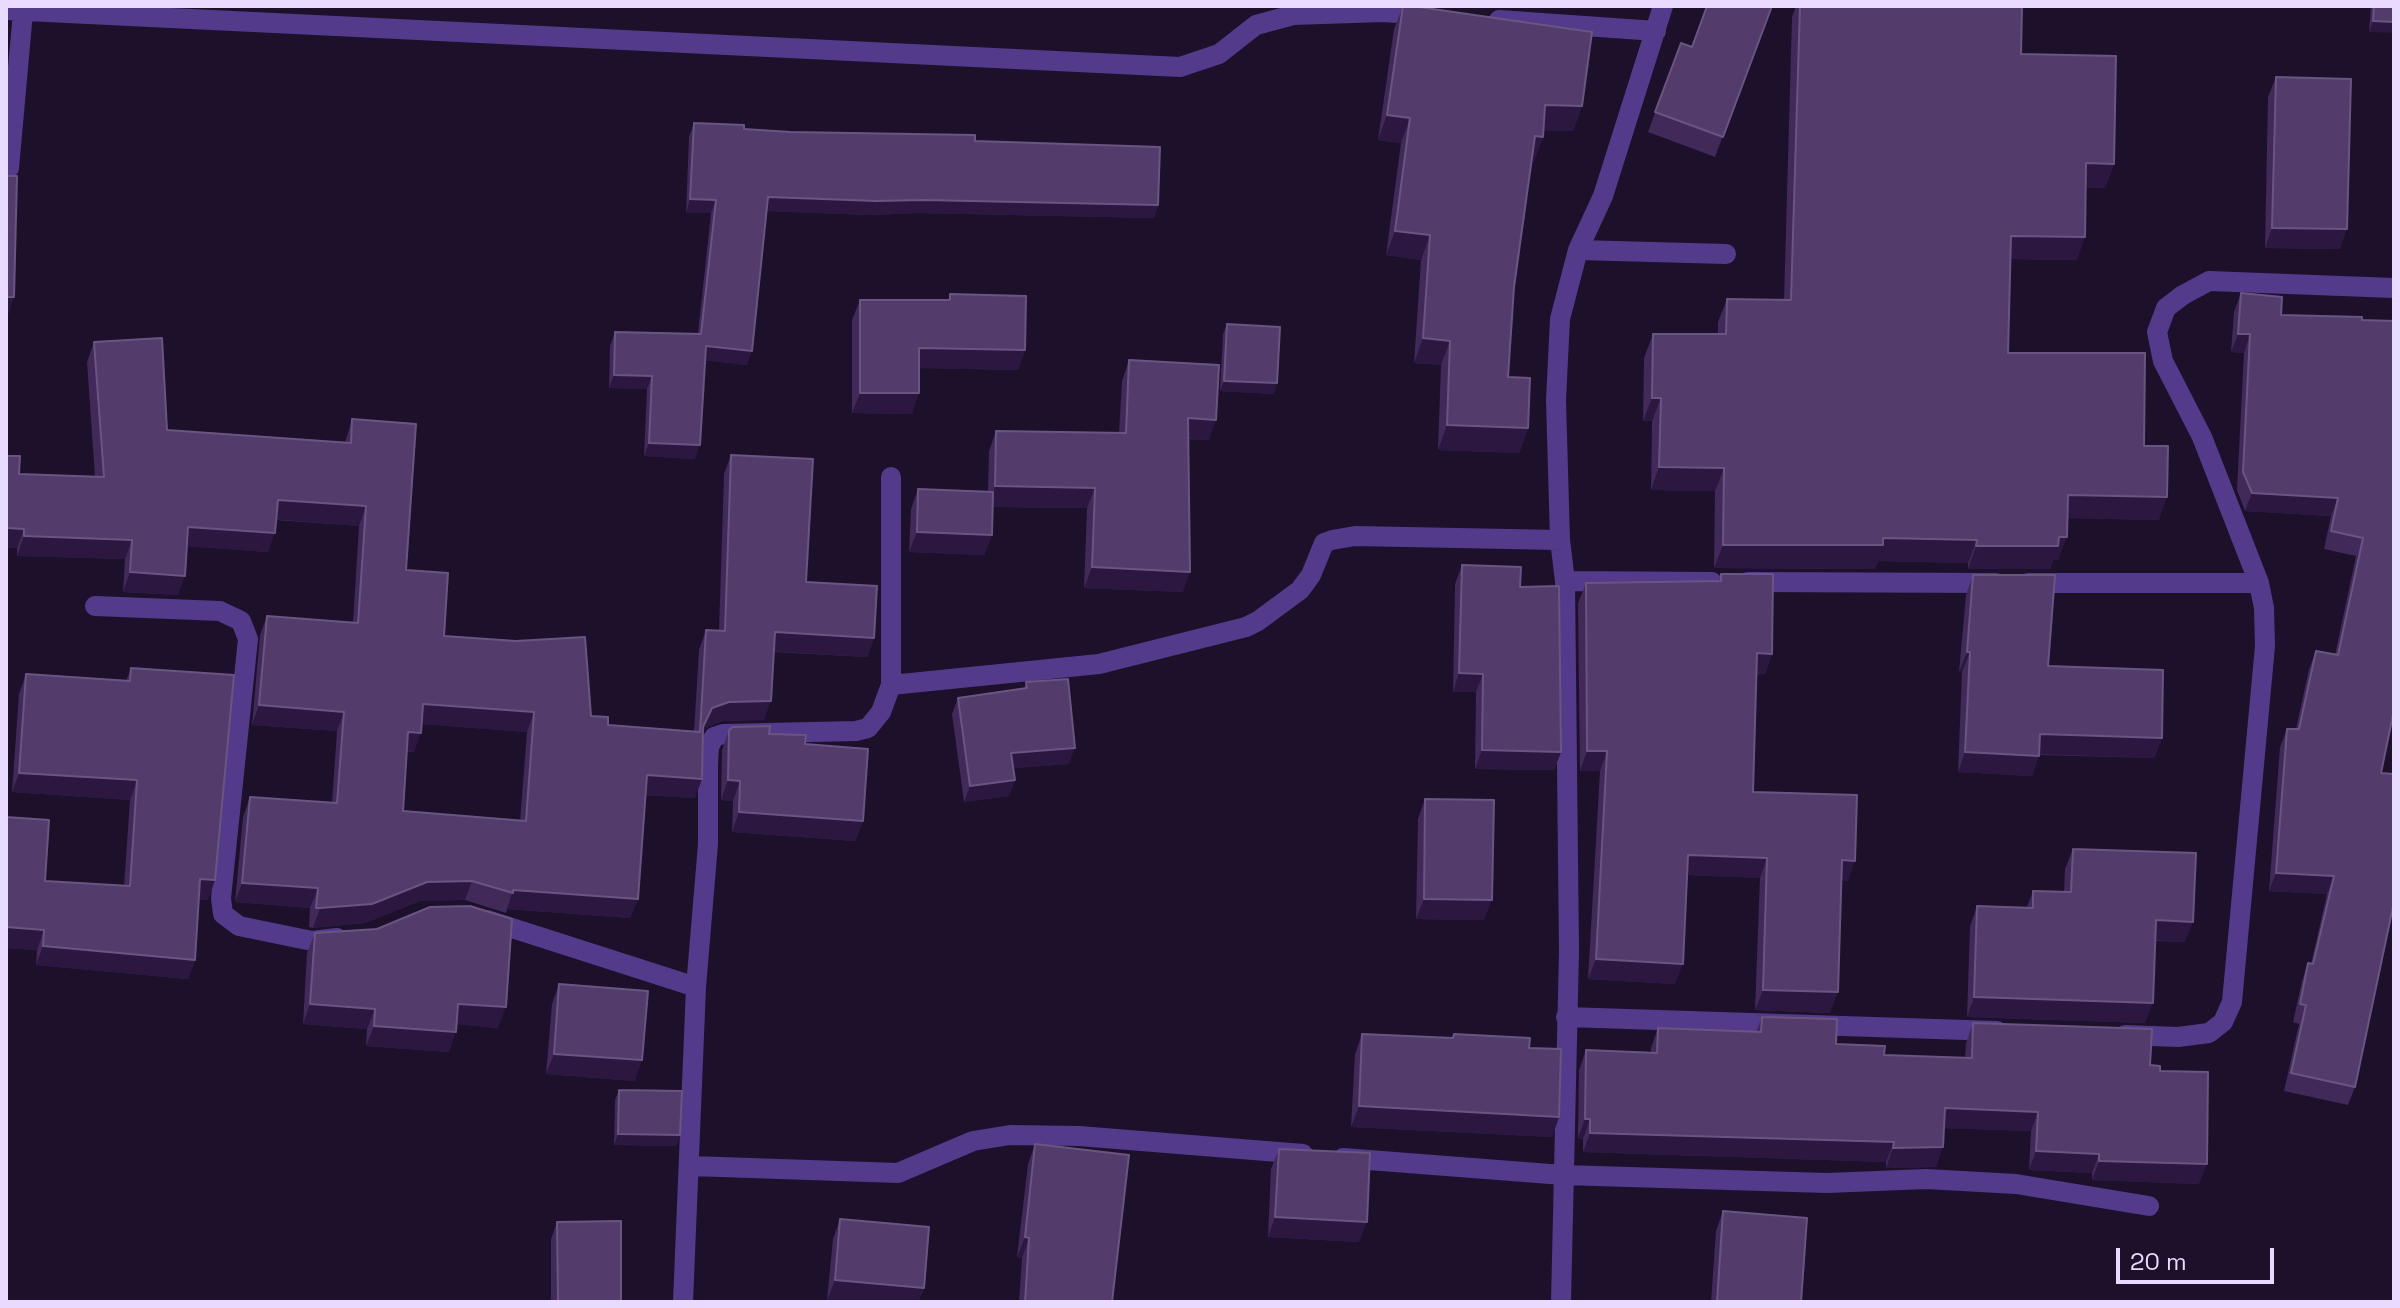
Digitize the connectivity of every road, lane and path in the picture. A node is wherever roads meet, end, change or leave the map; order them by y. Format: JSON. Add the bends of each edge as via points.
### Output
{"nodes":[{"id":1,"x":1663,"y":6,"type":"edge"},
{"id":2,"x":14,"y":11,"type":"edge"},
{"id":3,"x":1444,"y":16,"type":"edge"},
{"id":4,"x":1474,"y":18,"type":"edge"},
{"id":5,"x":1656,"y":31,"type":"junction"},
{"id":6,"x":9,"y":168,"type":"dead end"},
{"id":7,"x":1578,"y":250,"type":"junction"},
{"id":8,"x":1726,"y":254,"type":"dead end"},
{"id":9,"x":2394,"y":288,"type":"edge"},
{"id":10,"x":891,"y":477,"type":"dead end"},
{"id":11,"x":1560,"y":540,"type":"junction"},
{"id":12,"x":1565,"y":581,"type":"junction"},
{"id":13,"x":2259,"y":583,"type":"junction"},
{"id":14,"x":95,"y":606,"type":"dead end"},
{"id":15,"x":891,"y":685,"type":"junction"},
{"id":16,"x":465,"y":913,"type":"edge"},
{"id":17,"x":354,"y":937,"type":"edge"},
{"id":18,"x":696,"y":987,"type":"junction"},
{"id":19,"x":1566,"y":1017,"type":"junction"},
{"id":20,"x":2021,"y":1032,"type":"edge"},
{"id":21,"x":2100,"y":1034,"type":"edge"},
{"id":22,"x":691,"y":1166,"type":"junction"},
{"id":23,"x":1563,"y":1175,"type":"junction"},
{"id":24,"x":2149,"y":1206,"type":"dead end"},
{"id":25,"x":683,"y":1302,"type":"edge"},
{"id":26,"x":1561,"y":1302,"type":"edge"}],
"edges":[{"from":1,"to":5,"type":"street"},
{"from":2,"to":3,"type":"street","via":[[1180,67],[1219,54],[1256,25],[1293,15]]},
{"from":2,"to":6,"type":"street"},
{"from":4,"to":5,"type":"street"},
{"from":5,"to":7,"type":"street","via":[[1603,196]]},
{"from":7,"to":8,"type":"street"},
{"from":7,"to":11,"type":"street","via":[[1560,319]]},
{"from":9,"to":13,"type":"street","via":[[2209,281],[2166,308],[2157,332],[2163,361],[2202,437]]},
{"from":10,"to":15,"type":"street"},
{"from":11,"to":12,"type":"street"},
{"from":11,"to":15,"type":"street","via":[[1332,540],[1324,543],[1300,590],[1246,627],[1099,664]]},
{"from":12,"to":13,"type":"street"},
{"from":12,"to":19,"type":"street"},
{"from":13,"to":21,"type":"street","via":[[2265,646],[2232,1002],[2223,1022],[2209,1033]]},
{"from":14,"to":17,"type":"street","via":[[220,611],[241,621],[248,639],[223,914],[239,926],[312,941]]},
{"from":15,"to":18,"type":"street","via":[[868,728],[714,737],[709,747],[706,882]]},
{"from":16,"to":18,"type":"street"},
{"from":18,"to":22,"type":"street"},
{"from":19,"to":20,"type":"street"},
{"from":19,"to":23,"type":"street"},
{"from":22,"to":23,"type":"street","via":[[898,1173],[973,1141],[1010,1135]]},
{"from":22,"to":25,"type":"street"},
{"from":23,"to":24,"type":"street","via":[[1827,1183],[1926,1179],[2016,1184]]},
{"from":23,"to":26,"type":"street"}]}
